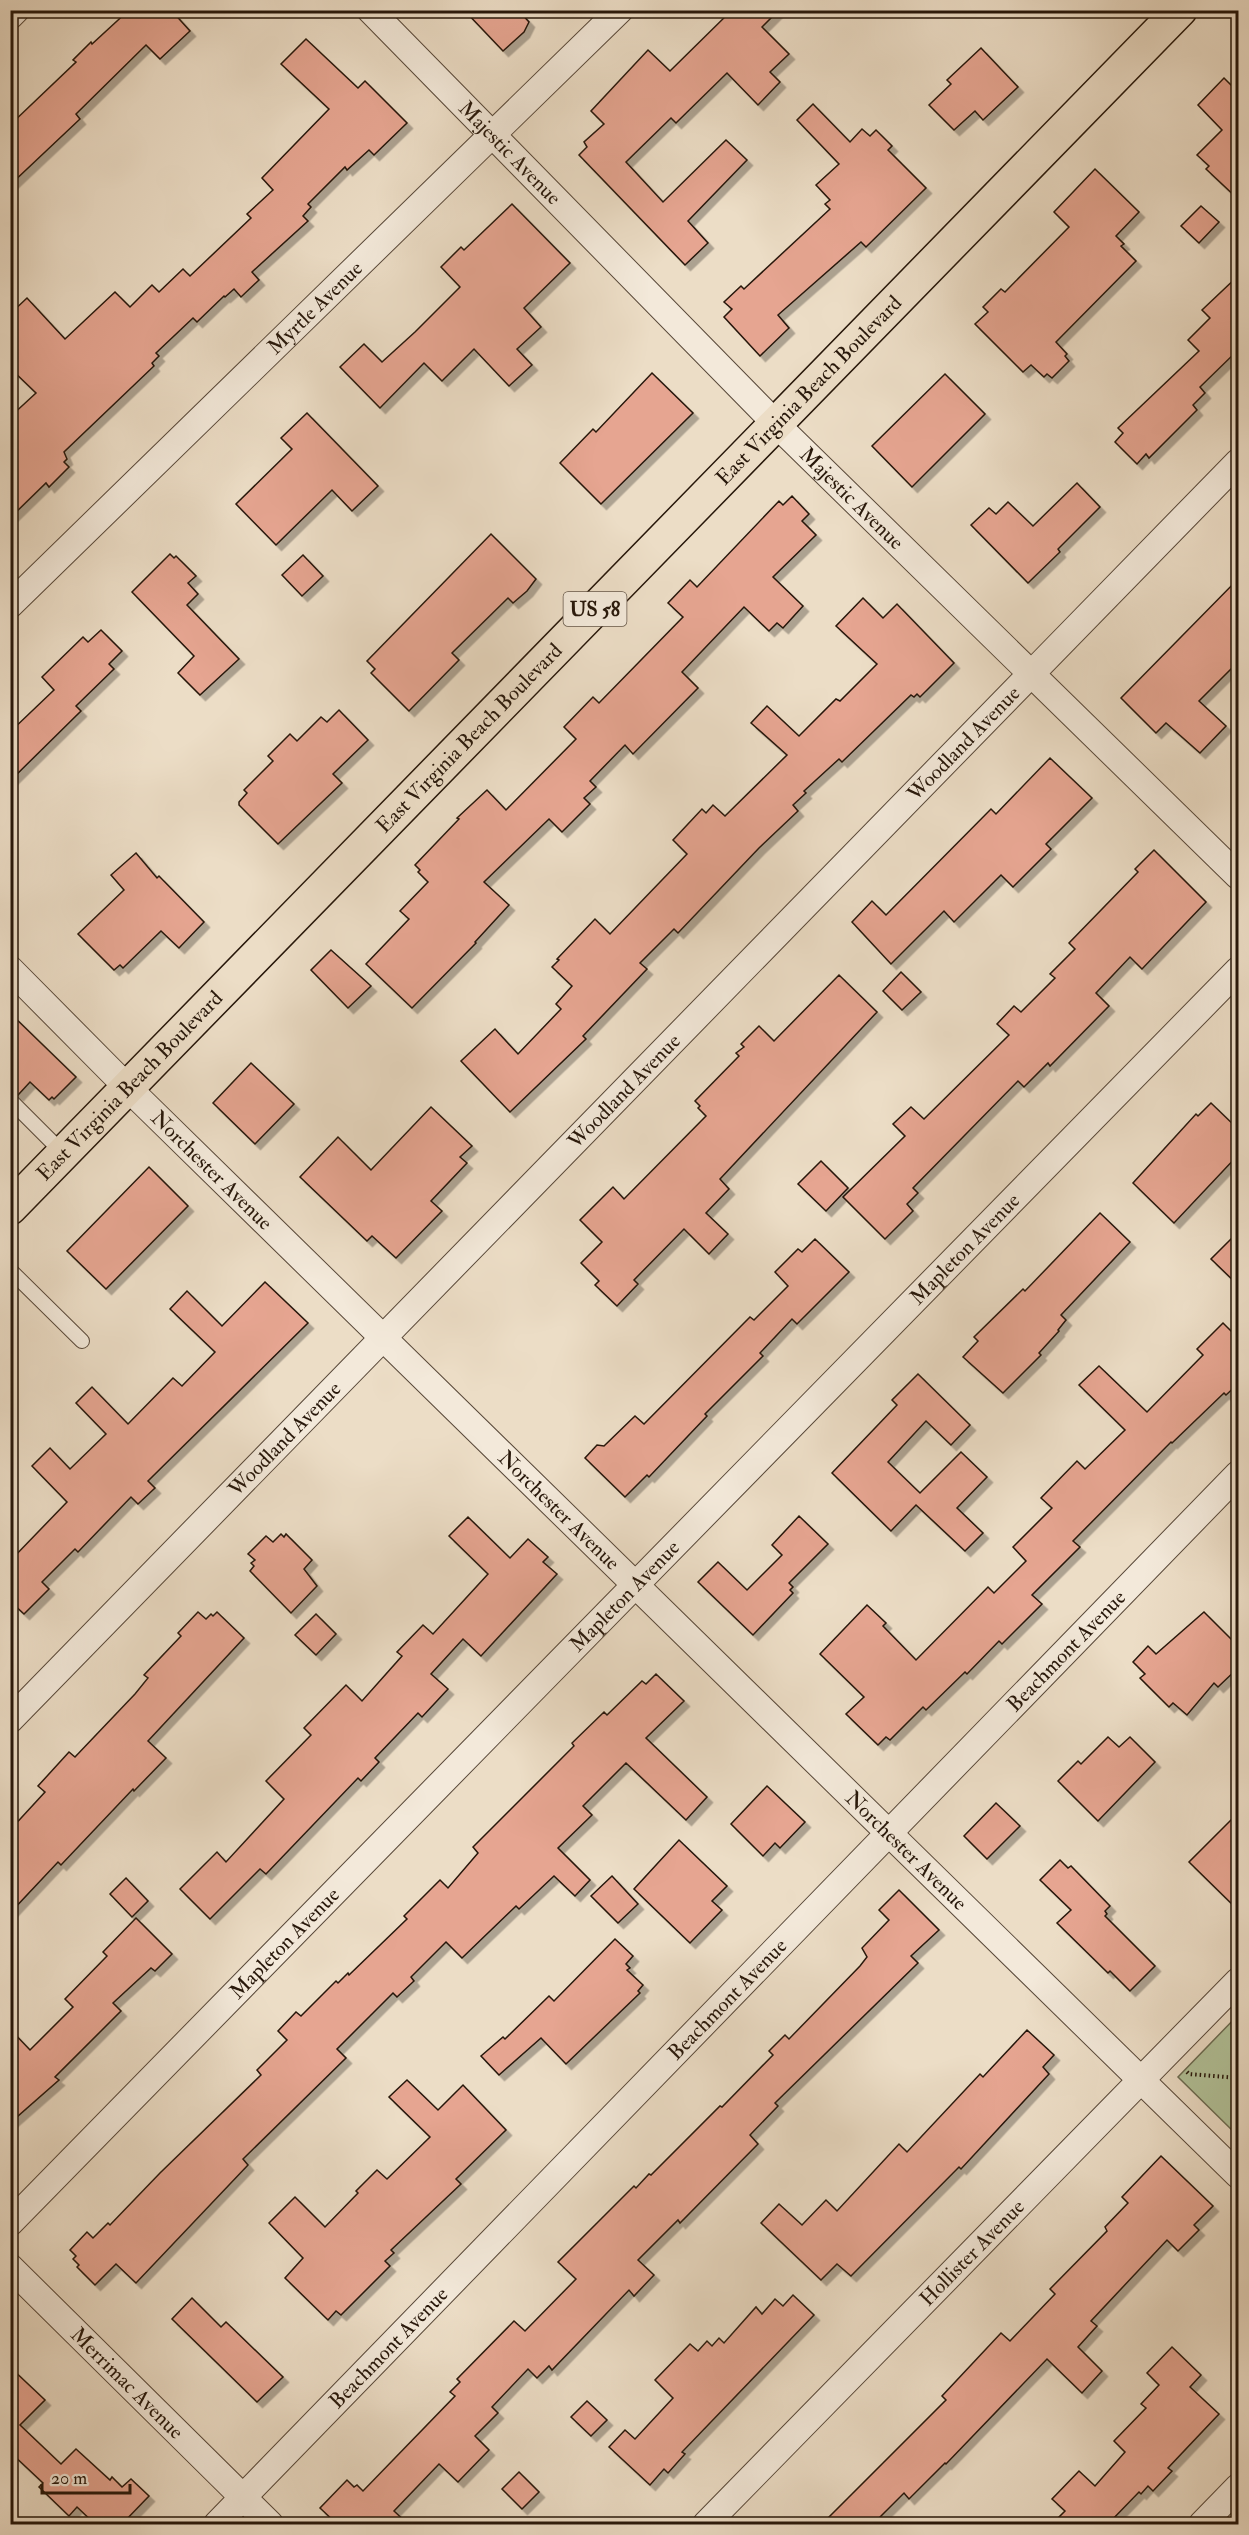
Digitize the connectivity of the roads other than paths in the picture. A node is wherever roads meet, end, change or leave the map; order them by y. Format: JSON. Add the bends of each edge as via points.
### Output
{"nodes":[{"id":1,"x":16,"y":10,"type":"edge"},
{"id":2,"x":370,"y":10,"type":"edge"},
{"id":3,"x":620,"y":10,"type":"edge"},
{"id":4,"x":1180,"y":10,"type":"edge"},
{"id":5,"x":10,"y":16,"type":"edge"},
{"id":6,"x":492,"y":136,"type":"junction"},
{"id":7,"x":777,"y":425,"type":"junction"},
{"id":8,"x":1239,"y":462,"type":"edge"},
{"id":9,"x":10,"y":605,"type":"edge"},
{"id":10,"x":1032,"y":675,"type":"junction"},
{"id":11,"x":1239,"y":876,"type":"edge"},
{"id":12,"x":10,"y":969,"type":"edge"},
{"id":13,"x":1239,"y":970,"type":"edge"},
{"id":14,"x":128,"y":1088,"type":"junction"},
{"id":15,"x":10,"y":1100,"type":"edge"},
{"id":16,"x":64,"y":1154,"type":"junction"},
{"id":17,"x":12,"y":1205,"type":"edge"},
{"id":18,"x":10,"y":1270,"type":"edge"},
{"id":19,"x":384,"y":1340,"type":"junction"},
{"id":20,"x":82,"y":1341,"type":"dead end"},
{"id":21,"x":1239,"y":1474,"type":"edge"},
{"id":22,"x":636,"y":1586,"type":"junction"},
{"id":23,"x":10,"y":1720,"type":"edge"},
{"id":24,"x":889,"y":1832,"type":"junction"},
{"id":25,"x":1239,"y":1981,"type":"edge"},
{"id":26,"x":1140,"y":2081,"type":"junction"},
{"id":27,"x":1239,"y":2175,"type":"edge"},
{"id":28,"x":10,"y":2223,"type":"edge"},
{"id":29,"x":10,"y":2267,"type":"edge"},
{"id":30,"x":1239,"y":2487,"type":"edge"},
{"id":31,"x":243,"y":2499,"type":"junction"},
{"id":32,"x":217,"y":2524,"type":"edge"},
{"id":33,"x":270,"y":2524,"type":"edge"},
{"id":34,"x":706,"y":2524,"type":"edge"},
{"id":35,"x":1202,"y":2524,"type":"edge"}],
"edges":[{"from":1,"to":5,"type":"street"},
{"from":2,"to":6,"type":"street","name":"Majestic Avenue"},
{"from":3,"to":6,"type":"street","name":"Myrtle Avenue"},
{"from":4,"to":7,"type":"main road","name":"East Virginia Beach Boulevard","number":"US 58"},
{"from":6,"to":7,"type":"street","name":"Majestic Avenue"},
{"from":6,"to":9,"type":"street","name":"Myrtle Avenue"},
{"from":7,"to":10,"type":"street","name":"Majestic Avenue"},
{"from":7,"to":14,"type":"main road","name":"East Virginia Beach Boulevard","number":"US 58"},
{"from":8,"to":10,"type":"street","name":"Woodland Avenue"},
{"from":10,"to":11,"type":"street","name":"Majestic Avenue"},
{"from":10,"to":19,"type":"street","name":"Woodland Avenue"},
{"from":12,"to":14,"type":"street","name":"Norchester Avenue"},
{"from":13,"to":22,"type":"street","name":"Mapleton Avenue"},
{"from":14,"to":16,"type":"main road","name":"East Virginia Beach Boulevard","number":"US 58"},
{"from":14,"to":19,"type":"street","name":"Norchester Avenue"},
{"from":15,"to":16,"type":"lane"},
{"from":16,"to":17,"type":"main road","name":"East Virginia Beach Boulevard","number":"US 58"},
{"from":18,"to":20,"type":"lane"},
{"from":19,"to":22,"type":"street","name":"Norchester Avenue"},
{"from":19,"to":23,"type":"street","name":"Woodland Avenue"},
{"from":21,"to":24,"type":"street","name":"Beachmont Avenue"},
{"from":22,"to":24,"type":"street","name":"Norchester Avenue"},
{"from":22,"to":28,"type":"street","name":"Mapleton Avenue"},
{"from":24,"to":26,"type":"street","name":"Norchester Avenue"},
{"from":24,"to":31,"type":"street","name":"Beachmont Avenue"},
{"from":25,"to":26,"type":"street","name":"Hollister Avenue"},
{"from":26,"to":27,"type":"street","name":"Norchester Avenue"},
{"from":26,"to":34,"type":"street","name":"Hollister Avenue"},
{"from":29,"to":31,"type":"street","name":"Merrimac Avenue"},
{"from":30,"to":35,"type":"street"},
{"from":31,"to":32,"type":"street","name":"Beachmont Avenue"},
{"from":31,"to":33,"type":"street","name":"Merrimac Avenue"}]}
